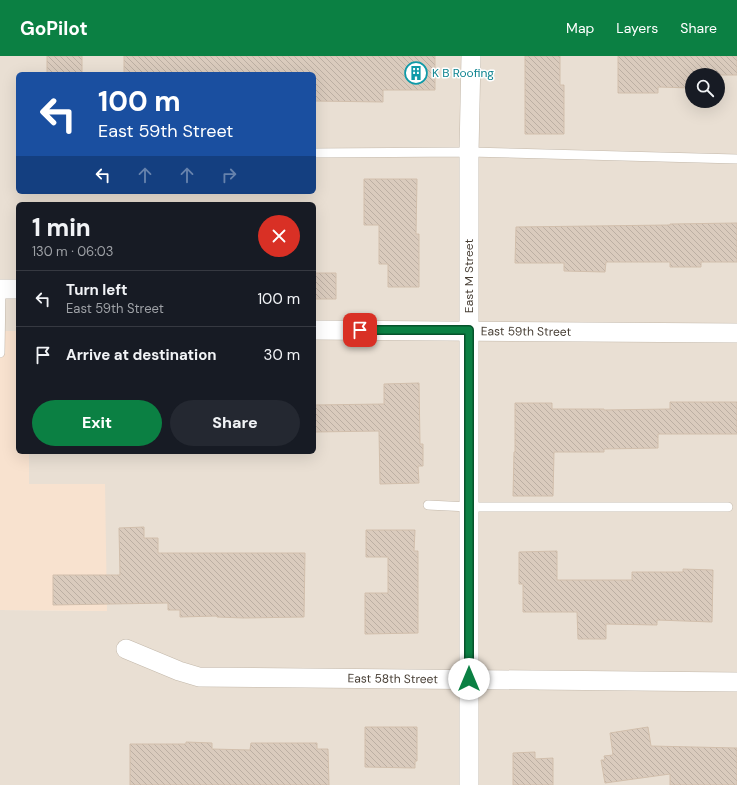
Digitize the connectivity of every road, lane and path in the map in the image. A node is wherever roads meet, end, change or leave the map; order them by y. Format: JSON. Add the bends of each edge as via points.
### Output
{"nodes":[{"id":1,"x":471,"y":56,"type":"edge"},
{"id":2,"x":469,"y":152,"type":"junction"},
{"id":3,"x":316,"y":153,"type":"edge"},
{"id":4,"x":737,"y":159,"type":"edge"},
{"id":5,"x":6,"y":289,"type":"edge"},
{"id":6,"x":316,"y":330,"type":"edge"},
{"id":7,"x":469,"y":330,"type":"junction"},
{"id":8,"x":737,"y":333,"type":"edge"},
{"id":9,"x":0,"y":353,"type":"edge"},
{"id":10,"x":428,"y":505,"type":"dead end"},
{"id":11,"x":469,"y":507,"type":"junction"},
{"id":12,"x":728,"y":507,"type":"dead end"},
{"id":13,"x":126,"y":649,"type":"dead end"},
{"id":14,"x":469,"y":679,"type":"junction"},
{"id":15,"x":737,"y":682,"type":"edge"},
{"id":16,"x":469,"y":785,"type":"edge"}],
"edges":[{"from":1,"to":2,"type":"street","name":"East M Street"},
{"from":2,"to":3,"type":"lane"},
{"from":2,"to":4,"type":"lane"},
{"from":2,"to":7,"type":"street","name":"East M Street"},
{"from":5,"to":9,"type":"lane"},
{"from":6,"to":7,"type":"street","name":"East 59th Street"},
{"from":7,"to":8,"type":"street","name":"East 59th Street"},
{"from":7,"to":11,"type":"street","name":"East M Street"},
{"from":10,"to":11,"type":"lane"},
{"from":11,"to":12,"type":"lane"},
{"from":11,"to":14,"type":"street","name":"East M Street"},
{"from":13,"to":14,"type":"street","name":"East 58th Street","via":[[179,671],[199,676]]},
{"from":14,"to":15,"type":"street","name":"East 58th Street"},
{"from":14,"to":16,"type":"street","name":"East M Street"}]}
